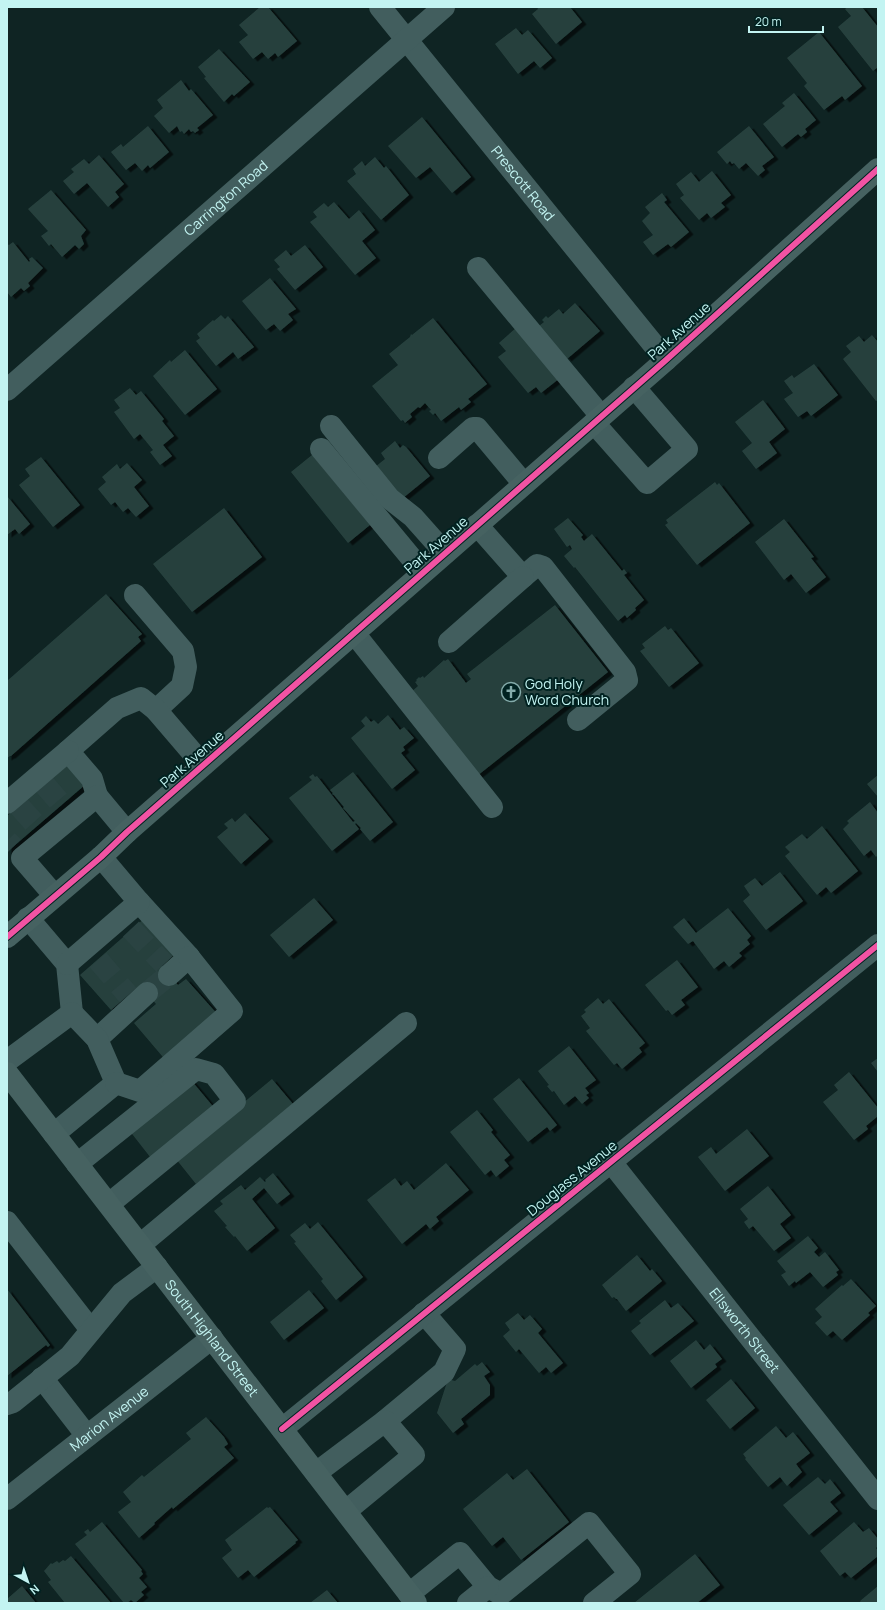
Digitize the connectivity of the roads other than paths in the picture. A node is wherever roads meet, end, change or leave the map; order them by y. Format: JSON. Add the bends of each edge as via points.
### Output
{"nodes":[{"id":1,"x":380,"y":7,"type":"edge"},
{"id":2,"x":444,"y":7,"type":"edge"},
{"id":3,"x":407,"y":40,"type":"junction"},
{"id":4,"x":878,"y":169,"type":"edge"},
{"id":5,"x":478,"y":268,"type":"dead end"},
{"id":6,"x":666,"y":360,"type":"junction"},
{"id":7,"x":634,"y":387,"type":"junction"},
{"id":8,"x":7,"y":390,"type":"edge"},
{"id":9,"x":597,"y":419,"type":"junction"},
{"id":10,"x":330,"y":426,"type":"dead end"},
{"id":11,"x":321,"y":449,"type":"dead end"},
{"id":12,"x":439,"y":458,"type":"dead end"},
{"id":13,"x":524,"y":484,"type":"junction"},
{"id":14,"x":478,"y":524,"type":"junction"},
{"id":15,"x":445,"y":553,"type":"junction"},
{"id":16,"x":423,"y":572,"type":"junction"},
{"id":17,"x":523,"y":576,"type":"junction"},
{"id":18,"x":135,"y":595,"type":"dead end"},
{"id":19,"x":354,"y":633,"type":"junction"},
{"id":20,"x":449,"y":642,"type":"dead end"},
{"id":21,"x":156,"y":710,"type":"junction"},
{"id":22,"x":578,"y":720,"type":"dead end"},
{"id":23,"x":68,"y":750,"type":"junction"},
{"id":24,"x":203,"y":765,"type":"junction"},
{"id":25,"x":97,"y":796,"type":"junction"},
{"id":26,"x":13,"y":802,"type":"edge"},
{"id":27,"x":492,"y":807,"type":"dead end"},
{"id":28,"x":127,"y":832,"type":"junction"},
{"id":29,"x":14,"y":857,"type":"edge"},
{"id":30,"x":101,"y":857,"type":"junction"},
{"id":31,"x":54,"y":895,"type":"junction"},
{"id":32,"x":139,"y":902,"type":"junction"},
{"id":33,"x":28,"y":918,"type":"junction"},
{"id":34,"x":7,"y":937,"type":"edge"},
{"id":35,"x":878,"y":945,"type":"edge"},
{"id":36,"x":189,"y":957,"type":"junction"},
{"id":37,"x":67,"y":964,"type":"junction"},
{"id":38,"x":168,"y":970,"type":"tunnel mouth"},
{"id":39,"x":137,"y":997,"type":"tunnel mouth"},
{"id":40,"x":72,"y":1013,"type":"junction"},
{"id":41,"x":406,"y":1023,"type":"dead end"},
{"id":42,"x":96,"y":1039,"type":"junction"},
{"id":43,"x":7,"y":1061,"type":"edge"},
{"id":44,"x":7,"y":1073,"type":"edge"},
{"id":45,"x":116,"y":1083,"type":"junction"},
{"id":46,"x":54,"y":1134,"type":"junction"},
{"id":47,"x":610,"y":1162,"type":"junction"},
{"id":48,"x":77,"y":1164,"type":"junction"},
{"id":49,"x":109,"y":1204,"type":"junction"},
{"id":50,"x":7,"y":1222,"type":"edge"},
{"id":51,"x":140,"y":1245,"type":"junction"},
{"id":52,"x":157,"y":1267,"type":"junction"},
{"id":53,"x":424,"y":1313,"type":"junction"},
{"id":54,"x":91,"y":1330,"type":"junction"},
{"id":55,"x":212,"y":1338,"type":"junction"},
{"id":56,"x":42,"y":1378,"type":"junction"},
{"id":57,"x":7,"y":1404,"type":"edge"},
{"id":58,"x":385,"y":1420,"type":"junction"},
{"id":59,"x":282,"y":1429,"type":"junction"},
{"id":60,"x":87,"y":1436,"type":"junction"},
{"id":61,"x":316,"y":1473,"type":"junction"},
{"id":62,"x":7,"y":1499,"type":"edge"},
{"id":63,"x":878,"y":1499,"type":"edge"},
{"id":64,"x":346,"y":1511,"type":"junction"},
{"id":65,"x":499,"y":1595,"type":"edge"},
{"id":66,"x":413,"y":1598,"type":"edge"},
{"id":67,"x":468,"y":1603,"type":"edge"},
{"id":68,"x":594,"y":1603,"type":"edge"}],
"edges":[{"from":1,"to":3,"type":"street","name":"Prescott Road"},
{"from":2,"to":3,"type":"street","name":"Carrington Road"},
{"from":3,"to":6,"type":"street","name":"Prescott Road"},
{"from":3,"to":8,"type":"street","name":"Carrington Road"},
{"from":4,"to":6,"type":"main road","name":"Park Avenue"},
{"from":5,"to":9,"type":"street"},
{"from":6,"to":7,"type":"main road","name":"Park Avenue"},
{"from":7,"to":9,"type":"main road","name":"Park Avenue"},
{"from":7,"to":9,"type":"street","via":[[687,449],[647,483]]},
{"from":9,"to":13,"type":"main road","name":"Park Avenue"},
{"from":10,"to":15,"type":"street","via":[[389,498],[413,517]]},
{"from":11,"to":16,"type":"street"},
{"from":12,"to":13,"type":"street","via":[[473,428],[477,428]]},
{"from":13,"to":14,"type":"main road","name":"Park Avenue"},
{"from":14,"to":15,"type":"main road","name":"Park Avenue"},
{"from":14,"to":17,"type":"street"},
{"from":15,"to":16,"type":"main road","name":"Park Avenue"},
{"from":16,"to":19,"type":"main road","name":"Park Avenue"},
{"from":17,"to":20,"type":"street"},
{"from":17,"to":22,"type":"street","via":[[537,565],[543,567],[625,672],[627,680]]},
{"from":18,"to":21,"type":"street","via":[[183,651],[186,667],[182,686]]},
{"from":19,"to":24,"type":"main road","name":"Park Avenue"},
{"from":19,"to":27,"type":"street"},
{"from":21,"to":23,"type":"street","via":[[141,698],[117,708]]},
{"from":21,"to":24,"type":"street"},
{"from":23,"to":25,"type":"street","via":[[92,779]]},
{"from":23,"to":26,"type":"street","via":[[41,781]]},
{"from":24,"to":28,"type":"main road","name":"Park Avenue"},
{"from":25,"to":28,"type":"street"},
{"from":25,"to":29,"type":"street","via":[[67,811]]},
{"from":28,"to":30,"type":"main road","name":"Park Avenue"},
{"from":29,"to":31,"type":"street"},
{"from":30,"to":31,"type":"main road","name":"Park Avenue"},
{"from":30,"to":32,"type":"street"},
{"from":31,"to":33,"type":"main road","name":"Park Avenue"},
{"from":32,"to":36,"type":"street"},
{"from":32,"to":37,"type":"street","via":[[126,923],[92,953]]},
{"from":33,"to":34,"type":"main road","name":"Park Avenue"},
{"from":33,"to":37,"type":"street"},
{"from":35,"to":47,"type":"street","name":"Douglass Avenue"},
{"from":36,"to":38,"type":"street"},
{"from":36,"to":45,"type":"street","via":[[232,1011],[140,1091]]},
{"from":37,"to":40,"type":"street"},
{"from":39,"to":42,"type":"street"},
{"from":40,"to":42,"type":"street"},
{"from":40,"to":43,"type":"street"},
{"from":41,"to":51,"type":"street"},
{"from":42,"to":45,"type":"street"},
{"from":44,"to":46,"type":"main road","name":"South Highland Street"},
{"from":45,"to":46,"type":"street"},
{"from":46,"to":48,"type":"main road","name":"South Highland Street"},
{"from":47,"to":53,"type":"street","name":"Douglass Avenue"},
{"from":47,"to":63,"type":"street","name":"Ellsworth Street"},
{"from":48,"to":49,"type":"main road","name":"South Highland Street"},
{"from":48,"to":49,"type":"street","via":[[196,1069],[214,1074],[235,1101]]},
{"from":49,"to":51,"type":"main road","name":"South Highland Street"},
{"from":50,"to":54,"type":"street"},
{"from":51,"to":52,"type":"main road","name":"South Highland Street"},
{"from":52,"to":54,"type":"street","via":[[122,1293]]},
{"from":52,"to":55,"type":"main road","name":"South Highland Street"},
{"from":53,"to":58,"type":"street","via":[[455,1350],[444,1372]]},
{"from":53,"to":59,"type":"street","name":"Douglass Avenue"},
{"from":54,"to":56,"type":"street","via":[[70,1356]]},
{"from":55,"to":59,"type":"main road","name":"South Highland Street"},
{"from":55,"to":60,"type":"street","name":"Marion Avenue"},
{"from":56,"to":57,"type":"street"},
{"from":56,"to":60,"type":"street"},
{"from":58,"to":61,"type":"street"},
{"from":58,"to":64,"type":"street","via":[[414,1455]]},
{"from":59,"to":61,"type":"main road","name":"South Highland Street"},
{"from":60,"to":62,"type":"street","name":"Marion Avenue"},
{"from":61,"to":64,"type":"main road","name":"South Highland Street"},
{"from":64,"to":66,"type":"main road","name":"South Highland Street"},
{"from":65,"to":66,"type":"street","via":[[460,1553]]},
{"from":65,"to":67,"type":"street"},
{"from":65,"to":68,"type":"street","via":[[589,1523],[630,1574]]}]}
